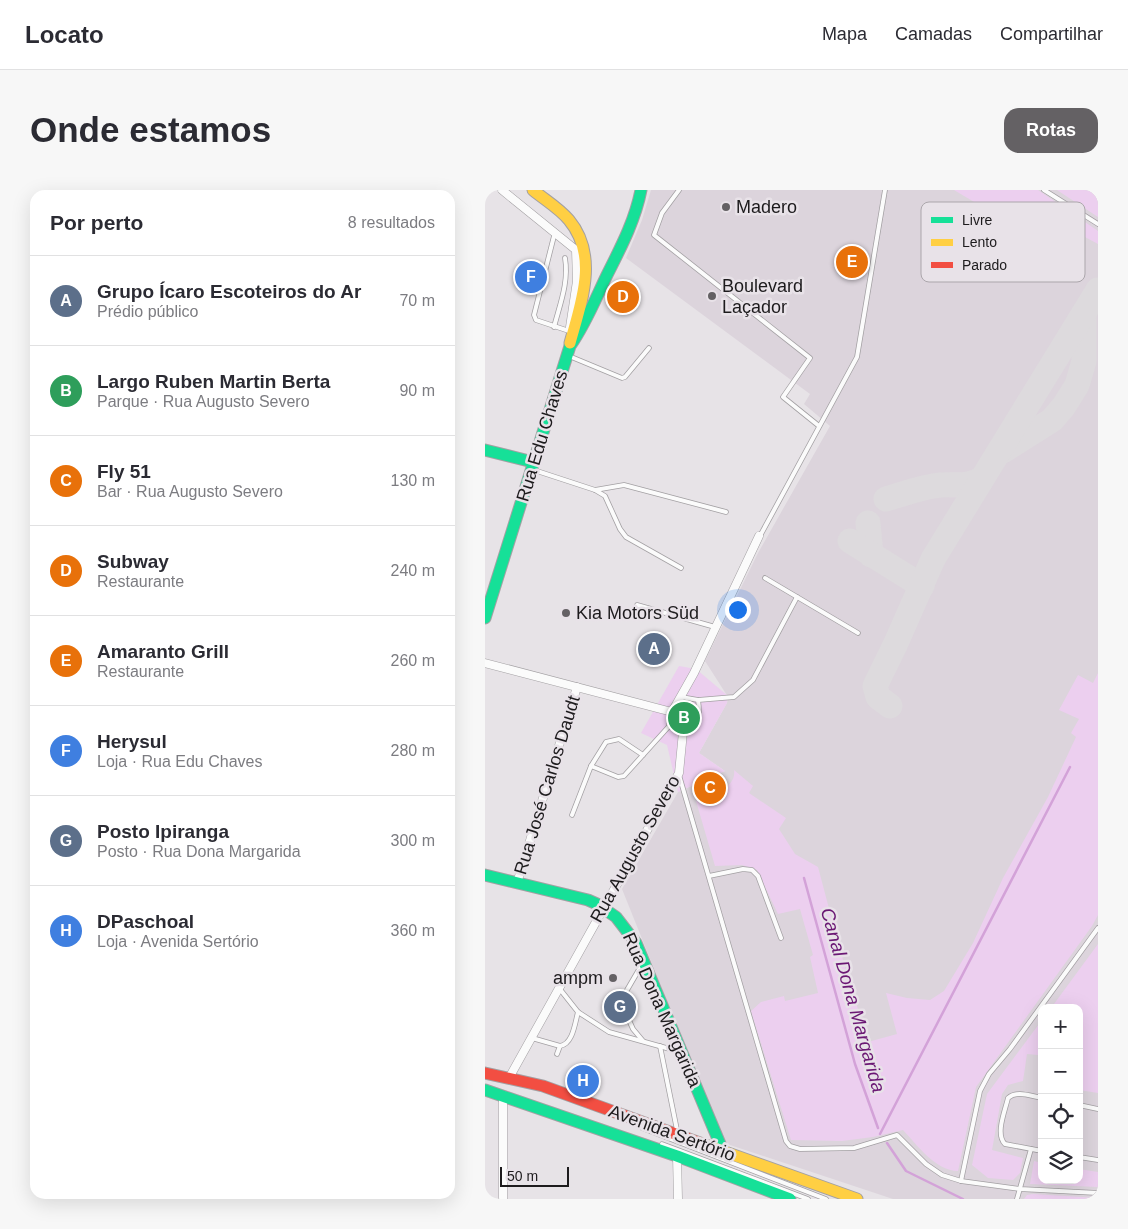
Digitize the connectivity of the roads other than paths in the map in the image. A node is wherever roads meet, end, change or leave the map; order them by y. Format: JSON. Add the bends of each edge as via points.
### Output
{"nodes":[{"id":1,"x":502,"y":190,"type":"edge"},
{"id":2,"x":533,"y":190,"type":"edge"},
{"id":3,"x":641,"y":190,"type":"edge"},
{"id":4,"x":679,"y":190,"type":"edge"},
{"id":5,"x":885,"y":190,"type":"edge"},
{"id":6,"x":1044,"y":190,"type":"edge"},
{"id":7,"x":1063,"y":202,"type":"edge"},
{"id":8,"x":1085,"y":216,"type":"edge"},
{"id":9,"x":1098,"y":224,"type":"edge"},
{"id":10,"x":555,"y":232,"type":"junction"},
{"id":11,"x":565,"y":258,"type":"dead end"},
{"id":12,"x":554,"y":327,"type":"junction"},
{"id":13,"x":569,"y":343,"type":"junction"},
{"id":14,"x":649,"y":348,"type":"dead end"},
{"id":15,"x":819,"y":426,"type":"junction"},
{"id":16,"x":485,"y":450,"type":"edge"},
{"id":17,"x":532,"y":465,"type":"junction"},
{"id":18,"x":595,"y":490,"type":"junction"},
{"id":19,"x":727,"y":512,"type":"dead end"},
{"id":20,"x":759,"y":536,"type":"joint"},
{"id":21,"x":681,"y":568,"type":"dead end"},
{"id":22,"x":765,"y":578,"type":"dead end"},
{"id":23,"x":797,"y":597,"type":"junction"},
{"id":24,"x":637,"y":605,"type":"dead end"},
{"id":25,"x":485,"y":618,"type":"edge"},
{"id":26,"x":715,"y":627,"type":"junction"},
{"id":27,"x":858,"y":633,"type":"dead end"},
{"id":28,"x":485,"y":663,"type":"edge"},
{"id":29,"x":577,"y":687,"type":"junction"},
{"id":30,"x":681,"y":696,"type":"junction"},
{"id":31,"x":698,"y":700,"type":"junction"},
{"id":32,"x":673,"y":712,"type":"junction"},
{"id":33,"x":671,"y":724,"type":"junction"},
{"id":34,"x":683,"y":732,"type":"junction"},
{"id":35,"x":643,"y":755,"type":"junction"},
{"id":36,"x":591,"y":766,"type":"junction"},
{"id":37,"x":679,"y":773,"type":"junction"},
{"id":38,"x":571,"y":815,"type":"dead end"},
{"id":39,"x":485,"y":875,"type":"edge"},
{"id":40,"x":709,"y":876,"type":"junction"},
{"id":41,"x":517,"y":883,"type":"junction"},
{"id":42,"x":603,"y":906,"type":"junction"},
{"id":43,"x":1098,"y":928,"type":"edge"},
{"id":44,"x":781,"y":938,"type":"dead end"},
{"id":45,"x":644,"y":962,"type":"junction"},
{"id":46,"x":559,"y":988,"type":"junction"},
{"id":47,"x":627,"y":990,"type":"dead end"},
{"id":48,"x":578,"y":1012,"type":"junction"},
{"id":49,"x":628,"y":1018,"type":"dead end"},
{"id":50,"x":532,"y":1038,"type":"junction"},
{"id":51,"x":643,"y":1042,"type":"junction"},
{"id":52,"x":559,"y":1046,"type":"junction"},
{"id":53,"x":660,"y":1046,"type":"junction"},
{"id":54,"x":681,"y":1052,"type":"junction"},
{"id":55,"x":557,"y":1054,"type":"dead end"},
{"id":56,"x":485,"y":1073,"type":"edge"},
{"id":57,"x":485,"y":1078,"type":"edge"},
{"id":58,"x":506,"y":1086,"type":"junction"},
{"id":59,"x":485,"y":1090,"type":"edge"},
{"id":60,"x":1038,"y":1097,"type":"edge"},
{"id":61,"x":1083,"y":1106,"type":"edge"},
{"id":62,"x":1098,"y":1109,"type":"edge"},
{"id":63,"x":611,"y":1117,"type":"dead end"},
{"id":64,"x":638,"y":1127,"type":"dead end"},
{"id":65,"x":678,"y":1135,"type":"junction"},
{"id":66,"x":659,"y":1143,"type":"dead end"},
{"id":67,"x":1031,"y":1149,"type":"junction"},
{"id":68,"x":1038,"y":1150,"type":"edge"},
{"id":69,"x":677,"y":1153,"type":"junction"},
{"id":70,"x":725,"y":1156,"type":"junction"},
{"id":71,"x":1083,"y":1158,"type":"edge"},
{"id":72,"x":1098,"y":1160,"type":"edge"},
{"id":73,"x":961,"y":1181,"type":"junction"},
{"id":74,"x":1020,"y":1189,"type":"junction"},
{"id":75,"x":1098,"y":1193,"type":"edge"},
{"id":76,"x":793,"y":1197,"type":"edge"},
{"id":77,"x":503,"y":1199,"type":"edge"},
{"id":78,"x":677,"y":1199,"type":"edge"},
{"id":79,"x":808,"y":1199,"type":"edge"},
{"id":80,"x":826,"y":1199,"type":"edge"},
{"id":81,"x":857,"y":1199,"type":"edge"},
{"id":82,"x":1017,"y":1199,"type":"edge"}],
"edges":[{"from":1,"to":10,"type":"street"},
{"from":2,"to":13,"type":"main road","via":[[573,225],[585,252],[586,282]]},
{"from":3,"to":13,"type":"main road","via":[[633,218],[612,265],[579,334]]},
{"from":4,"to":15,"type":"lane","via":[[661,213],[654,234],[810,358],[783,397]]},
{"from":5,"to":15,"type":"lane","via":[[857,357]]},
{"from":6,"to":7,"type":"lane"},
{"from":8,"to":9,"type":"lane"},
{"from":10,"to":12,"type":"lane","via":[[534,315],[536,320]]},
{"from":10,"to":13,"type":"street","name":"Rua Edu Chaves","via":[[576,250],[577,281]]},
{"from":11,"to":12,"type":"lane","via":[[565,287]]},
{"from":12,"to":13,"type":"lane"},
{"from":13,"to":14,"type":"lane","via":[[622,378]]},
{"from":13,"to":17,"type":"main road","name":"Rua Edu Chaves"},
{"from":15,"to":20,"type":"lane"},
{"from":16,"to":17,"type":"main road"},
{"from":17,"to":18,"type":"lane"},
{"from":17,"to":25,"type":"main road","name":"Rua Edu Chaves"},
{"from":18,"to":19,"type":"lane","via":[[624,485]]},
{"from":18,"to":21,"type":"lane","via":[[605,496],[627,537]]},
{"from":20,"to":26,"type":"street"},
{"from":22,"to":23,"type":"lane"},
{"from":23,"to":27,"type":"lane"},
{"from":23,"to":31,"type":"lane","via":[[753,680],[734,697]]},
{"from":24,"to":26,"type":"lane"},
{"from":26,"to":30,"type":"street"},
{"from":28,"to":29,"type":"street"},
{"from":29,"to":32,"type":"street"},
{"from":29,"to":41,"type":"street","name":"Rua José Carlos Daudt"},
{"from":30,"to":31,"type":"lane"},
{"from":30,"to":32,"type":"street"},
{"from":31,"to":34,"type":"lane","via":[[699,716],[693,726]]},
{"from":32,"to":33,"type":"street"},
{"from":33,"to":34,"type":"street"},
{"from":33,"to":35,"type":"lane"},
{"from":34,"to":37,"type":"street","name":"Rua Augusto Severo"},
{"from":35,"to":36,"type":"lane","via":[[621,777]]},
{"from":35,"to":36,"type":"lane","via":[[619,739],[605,742]]},
{"from":36,"to":38,"type":"lane"},
{"from":37,"to":40,"type":"lane"},
{"from":37,"to":42,"type":"street","name":"Rua Augusto Severo"},
{"from":39,"to":41,"type":"main road","name":"Rua Dona Margarida"},
{"from":40,"to":44,"type":"lane","via":[[752,870],[758,876]]},
{"from":40,"to":73,"type":"lane","via":[[790,1146],[800,1149],[854,1148],[897,1135],[926,1164],[942,1175]]},
{"from":41,"to":42,"type":"main road","name":"Rua Dona Margarida"},
{"from":42,"to":45,"type":"main road","name":"Rua Dona Margarida","via":[[619,918]]},
{"from":42,"to":46,"type":"street","name":"Rua Augusto Severo"},
{"from":43,"to":73,"type":"lane","via":[[1011,1049],[989,1074],[981,1091]]},
{"from":45,"to":47,"type":"lane"},
{"from":45,"to":54,"type":"main road","name":"Rua Dona Margarida"},
{"from":46,"to":48,"type":"lane"},
{"from":46,"to":50,"type":"street","name":"Rua Augusto Severo"},
{"from":48,"to":51,"type":"lane","via":[[609,1032]]},
{"from":48,"to":52,"type":"lane","via":[[569,1042]]},
{"from":49,"to":51,"type":"lane"},
{"from":50,"to":52,"type":"lane"},
{"from":50,"to":58,"type":"street","name":"Rua Augusto Severo"},
{"from":51,"to":53,"type":"lane"},
{"from":52,"to":55,"type":"lane"},
{"from":53,"to":54,"type":"lane"},
{"from":53,"to":65,"type":"lane"},
{"from":54,"to":70,"type":"main road","name":"Rua Dona Margarida"},
{"from":56,"to":58,"type":"main road","name":"Avenida Sertório"},
{"from":57,"to":58,"type":"lane"},
{"from":58,"to":59,"type":"main road","name":"Avenida Sertório"},
{"from":58,"to":63,"type":"lane","via":[[541,1091]]},
{"from":58,"to":65,"type":"main road","name":"Avenida Sertório","via":[[549,1086]]},
{"from":58,"to":69,"type":"main road","name":"Avenida Sertório"},
{"from":58,"to":77,"type":"street","name":"Rua Augusto Severo"},
{"from":60,"to":67,"type":"lane","via":[[1012,1094],[1008,1098],[1000,1133],[1005,1144]]},
{"from":61,"to":62,"type":"lane"},
{"from":64,"to":70,"type":"lane"},
{"from":65,"to":70,"type":"main road","name":"Avenida Sertório"},
{"from":66,"to":69,"type":"lane"},
{"from":67,"to":68,"type":"lane"},
{"from":67,"to":74,"type":"lane"},
{"from":69,"to":76,"type":"main road","name":"Avenida Sertório"},
{"from":69,"to":78,"type":"street"},
{"from":70,"to":80,"type":"lane"},
{"from":70,"to":81,"type":"main road","name":"Avenida Sertório"},
{"from":71,"to":72,"type":"lane"},
{"from":73,"to":74,"type":"lane"},
{"from":74,"to":75,"type":"lane"},
{"from":74,"to":82,"type":"lane"},
{"from":76,"to":79,"type":"lane"}]}
